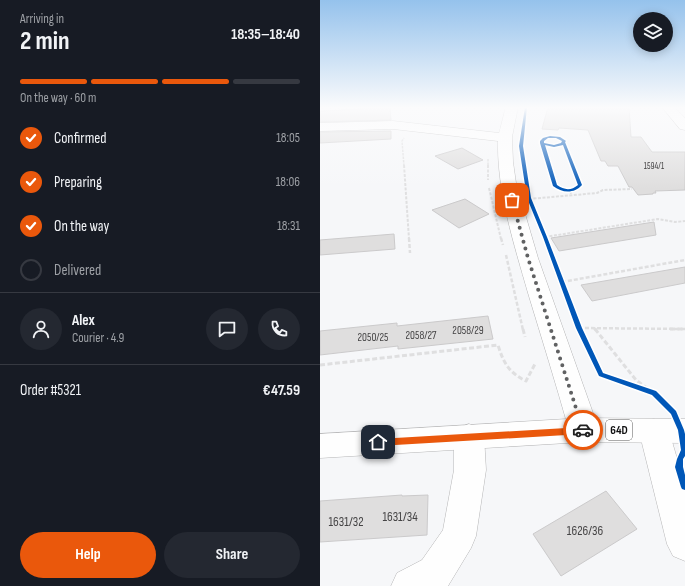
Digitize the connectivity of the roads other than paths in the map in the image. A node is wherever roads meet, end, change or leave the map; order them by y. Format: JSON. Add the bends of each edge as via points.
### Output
{"nodes":[{"id":1,"x":467,"y":134,"type":"edge"},
{"id":2,"x":506,"y":137,"type":"joint"},
{"id":3,"x":584,"y":430,"type":"junction"},
{"id":4,"x":654,"y":431,"type":"junction"},
{"id":5,"x":685,"y":431,"type":"edge"},
{"id":6,"x":469,"y":436,"type":"junction"},
{"id":7,"x":320,"y":446,"type":"edge"},
{"id":8,"x":685,"y":544,"type":"edge"},
{"id":9,"x":410,"y":586,"type":"edge"}],
"edges":[{"from":1,"to":2,"type":"street"},
{"from":2,"to":3,"type":"street","via":[[505,162],[508,183],[528,258]]},
{"from":3,"to":4,"type":"street","number":"64D"},
{"from":3,"to":6,"type":"street","number":"64D"},
{"from":4,"to":5,"type":"street","number":"64D"},
{"from":4,"to":8,"type":"street"},
{"from":6,"to":7,"type":"street","number":"64D"},
{"from":6,"to":9,"type":"street","via":[[470,470],[459,536],[434,573]]}]}
